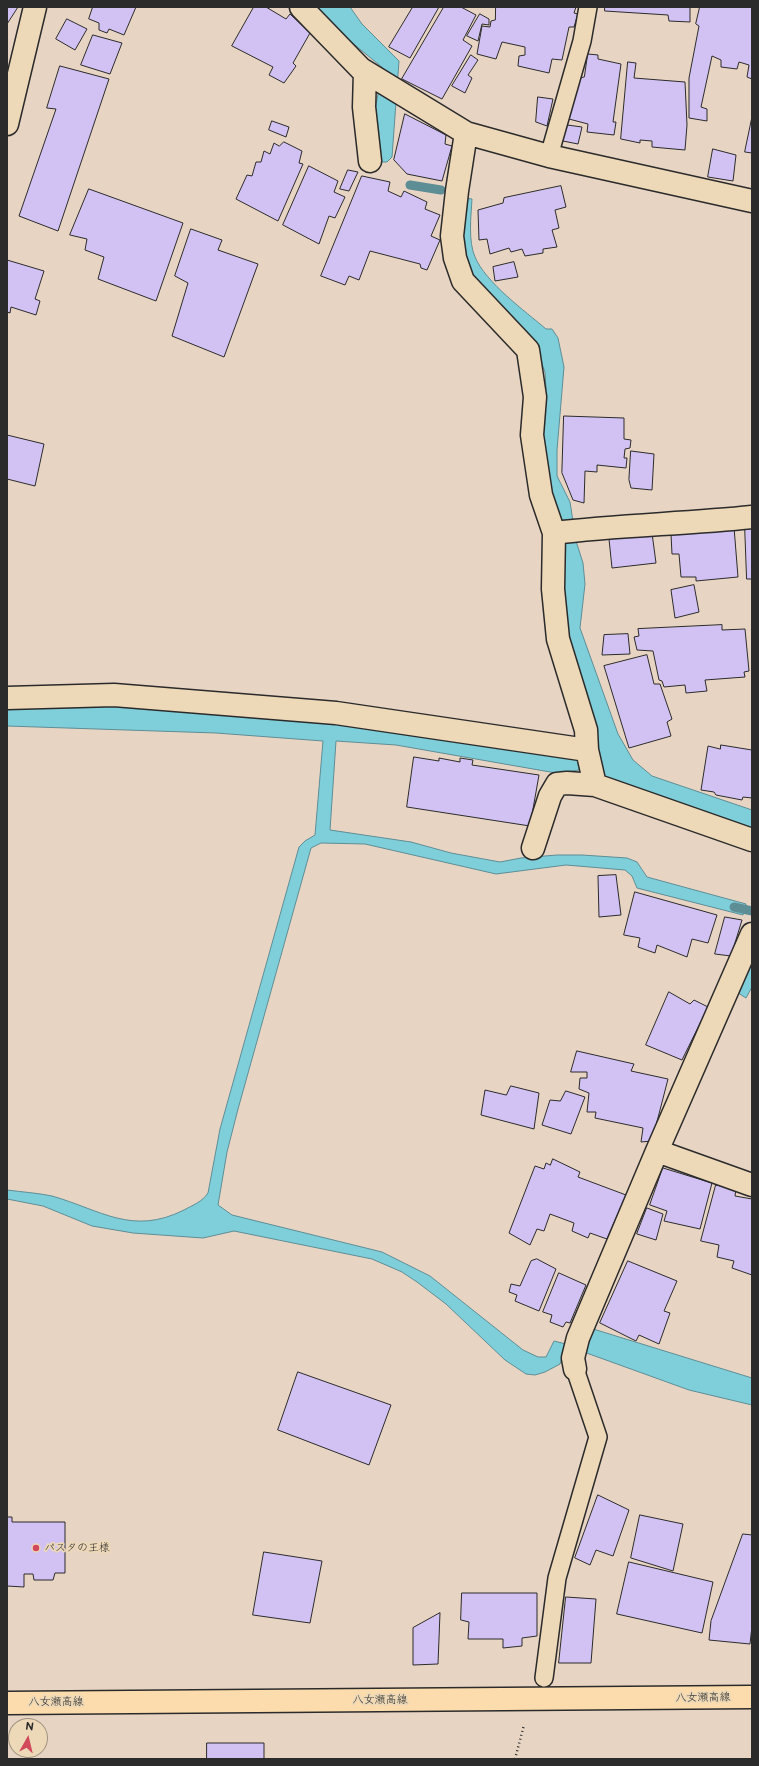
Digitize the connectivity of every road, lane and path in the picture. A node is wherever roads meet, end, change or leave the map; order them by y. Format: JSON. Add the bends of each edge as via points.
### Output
{"nodes":[{"id":1,"x":35,"y":7,"type":"edge"},
{"id":2,"x":301,"y":7,"type":"edge"},
{"id":3,"x":588,"y":7,"type":"edge"},
{"id":4,"x":372,"y":76,"type":"junction"},
{"id":5,"x":7,"y":124,"type":"edge"},
{"id":6,"x":466,"y":134,"type":"junction"},
{"id":7,"x":549,"y":156,"type":"junction"},
{"id":8,"x":370,"y":161,"type":"dead end"},
{"id":9,"x":752,"y":202,"type":"edge"},
{"id":10,"x":752,"y":518,"type":"edge"},
{"id":11,"x":554,"y":533,"type":"junction"},
{"id":12,"x":7,"y":698,"type":"edge"},
{"id":13,"x":587,"y":750,"type":"junction"},
{"id":14,"x":595,"y":784,"type":"junction"},
{"id":15,"x":752,"y":840,"type":"edge"},
{"id":16,"x":532,"y":848,"type":"dead end"},
{"id":17,"x":752,"y":934,"type":"edge"},
{"id":18,"x":657,"y":1152,"type":"junction"},
{"id":19,"x":752,"y":1184,"type":"edge"},
{"id":20,"x":575,"y":1370,"type":"joint"},
{"id":21,"x":544,"y":1678,"type":"dead end"},
{"id":22,"x":752,"y":1697,"type":"edge"},
{"id":23,"x":7,"y":1703,"type":"edge"},
{"id":24,"x":525,"y":1719,"type":"dead end"},
{"id":25,"x":515,"y":1759,"type":"edge"}],
"edges":[{"from":1,"to":5,"type":"street"},
{"from":2,"to":4,"type":"street"},
{"from":3,"to":7,"type":"lane","via":[[582,42]]},
{"from":4,"to":6,"type":"street"},
{"from":4,"to":8,"type":"street","via":[[364,107]]},
{"from":6,"to":7,"type":"street"},
{"from":6,"to":11,"type":"street","via":[[452,236],[455,258],[463,281],[528,350],[535,397],[532,435],[542,495]]},
{"from":7,"to":9,"type":"street"},
{"from":10,"to":11,"type":"street"},
{"from":11,"to":13,"type":"street","via":[[553,589],[558,639],[586,730]]},
{"from":12,"to":13,"type":"street","via":[[114,695],[336,713]]},
{"from":13,"to":14,"type":"street"},
{"from":14,"to":15,"type":"street"},
{"from":14,"to":16,"type":"street","via":[[557,784],[550,796]]},
{"from":17,"to":18,"type":"street"},
{"from":18,"to":19,"type":"street"},
{"from":18,"to":20,"type":"street","via":[[577,1344],[573,1358]]},
{"from":20,"to":21,"type":"lane","via":[[598,1437],[556,1578]]},
{"from":22,"to":23,"type":"main road","name":"八女瀬高線"},
{"from":24,"to":25,"type":"path"}]}
